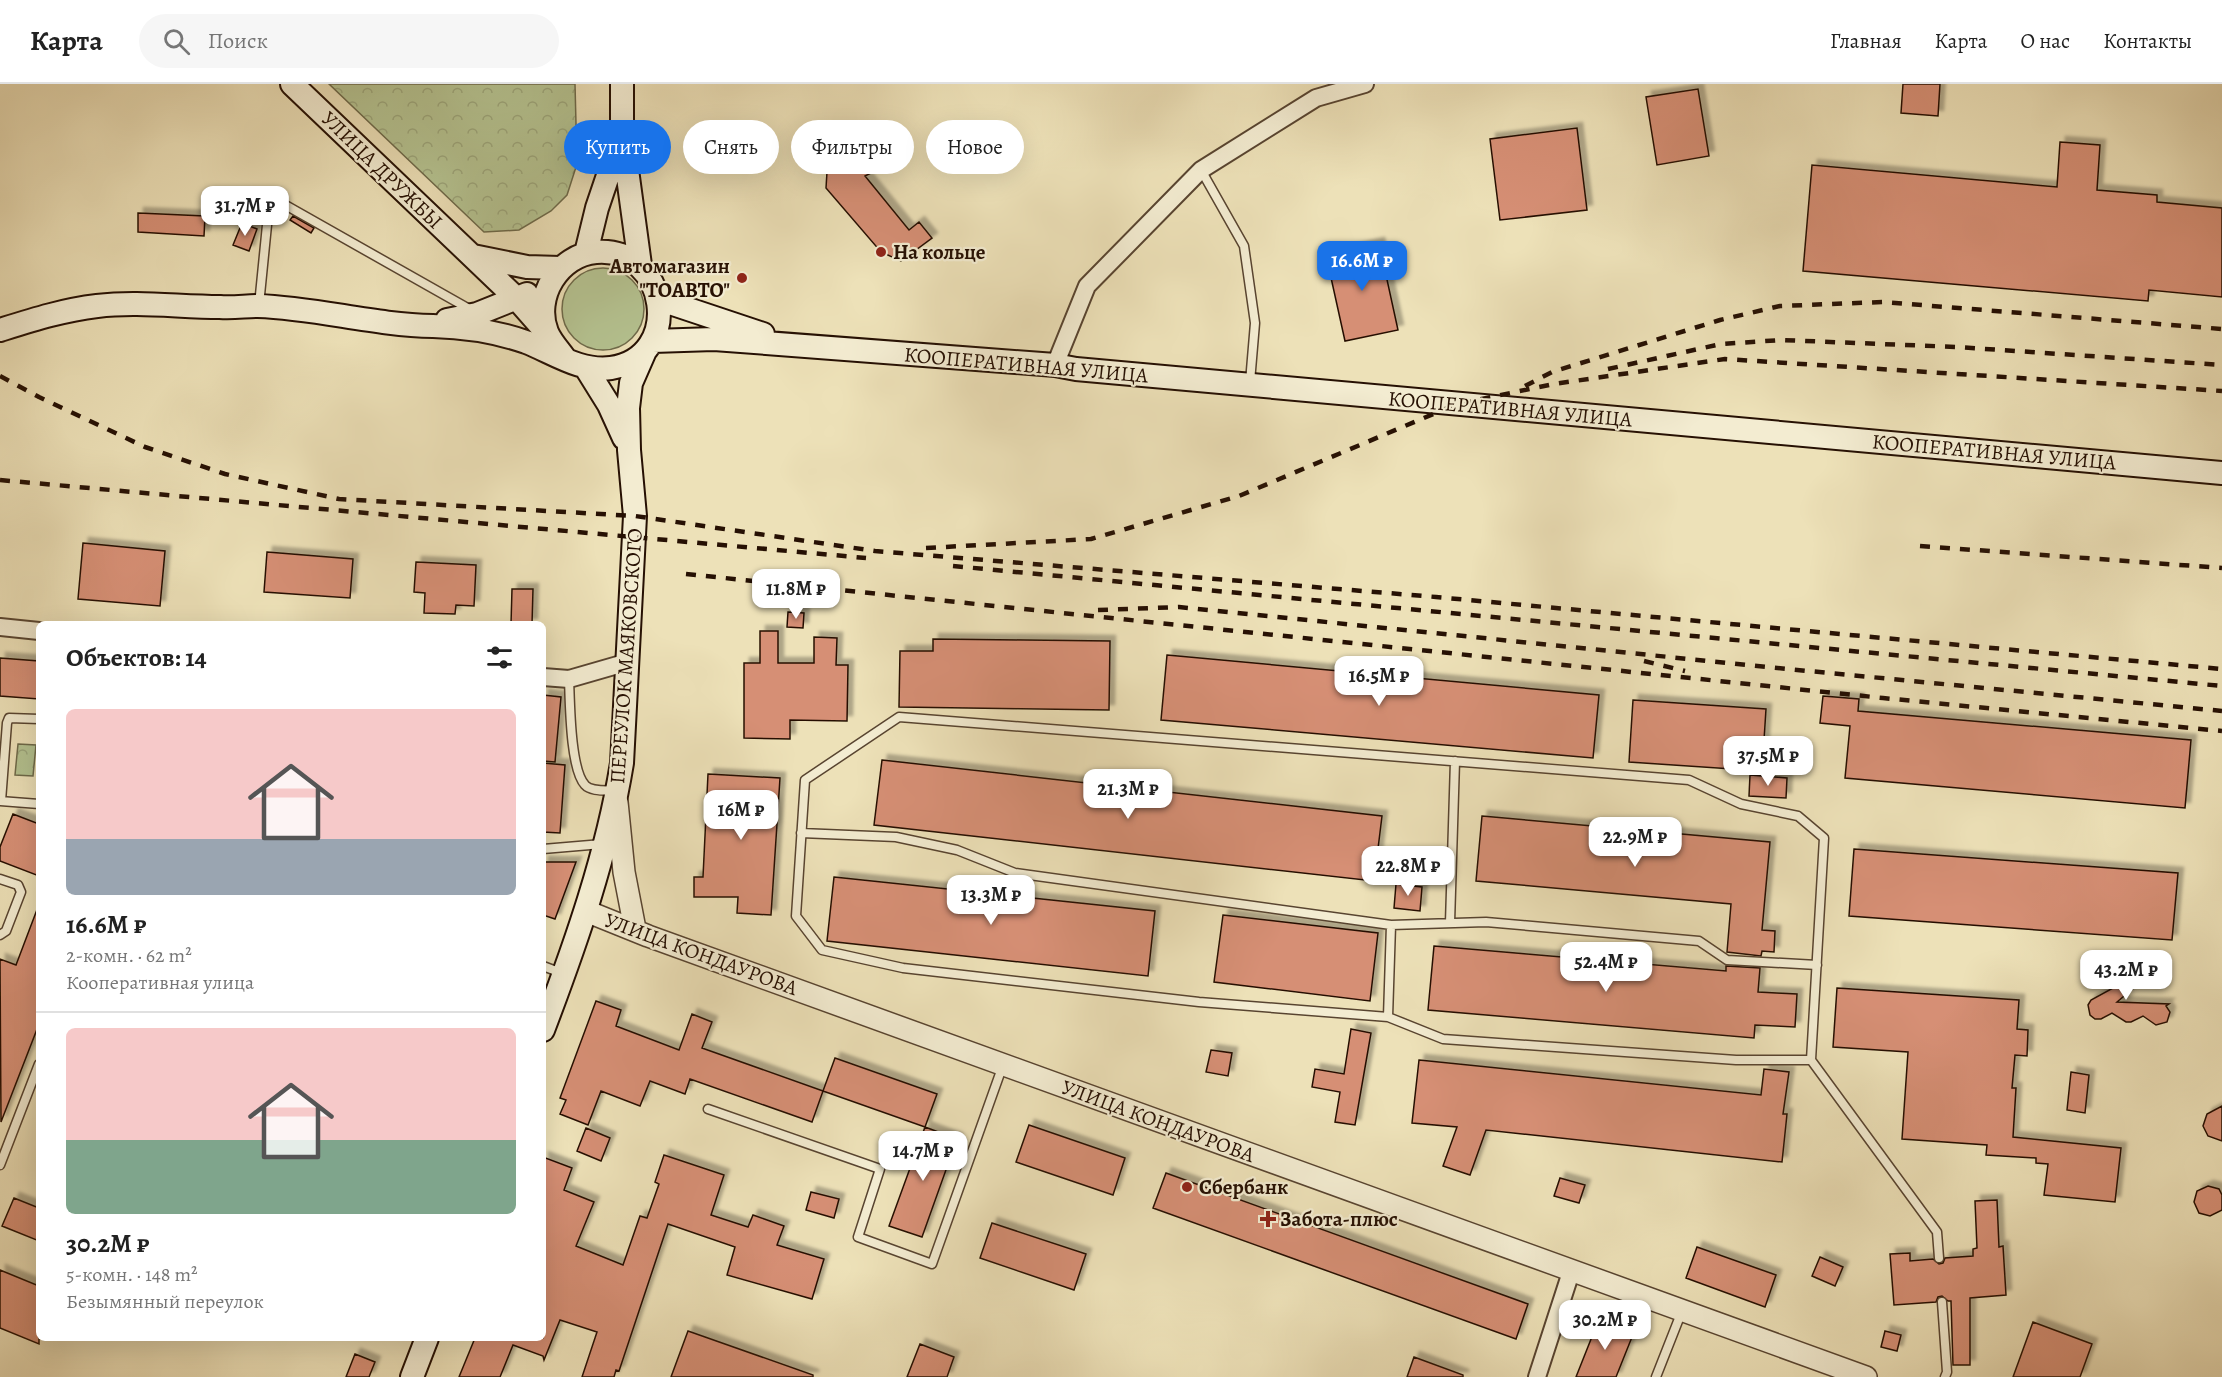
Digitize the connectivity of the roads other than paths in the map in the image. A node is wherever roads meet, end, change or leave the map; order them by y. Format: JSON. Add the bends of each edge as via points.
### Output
{"nodes":[{"id":1,"x":292,"y":84,"type":"edge"},
{"id":2,"x":622,"y":84,"type":"edge"},
{"id":3,"x":1365,"y":84,"type":"edge"},
{"id":4,"x":622,"y":120,"type":"edge"},
{"id":5,"x":1201,"y":170,"type":"junction"},
{"id":6,"x":608,"y":174,"type":"edge"},
{"id":7,"x":628,"y":174,"type":"edge"},
{"id":8,"x":586,"y":253,"type":"junction"},
{"id":9,"x":472,"y":256,"type":"junction"},
{"id":10,"x":640,"y":265,"type":"junction"},
{"id":11,"x":554,"y":277,"type":"junction"},
{"id":12,"x":658,"y":295,"type":"junction"},
{"id":13,"x":517,"y":299,"type":"junction"},
{"id":14,"x":259,"y":306,"type":"junction"},
{"id":15,"x":477,"y":314,"type":"junction"},
{"id":16,"x":418,"y":326,"type":"junction"},
{"id":17,"x":0,"y":330,"type":"edge"},
{"id":18,"x":547,"y":333,"type":"junction"},
{"id":19,"x":799,"y":345,"type":"junction"},
{"id":20,"x":649,"y":346,"type":"junction"},
{"id":21,"x":576,"y":364,"type":"junction"},
{"id":22,"x":1056,"y":365,"type":"junction"},
{"id":23,"x":1249,"y":386,"type":"junction"},
{"id":24,"x":629,"y":450,"type":"junction"},
{"id":25,"x":2222,"y":473,"type":"edge"},
{"id":26,"x":0,"y":627,"type":"edge"},
{"id":27,"x":36,"y":631,"type":"edge"},
{"id":28,"x":628,"y":662,"type":"junction"},
{"id":29,"x":546,"y":677,"type":"edge"},
{"id":30,"x":569,"y":679,"type":"junction"},
{"id":31,"x":36,"y":719,"type":"edge"},
{"id":32,"x":1455,"y":762,"type":"junction"},
{"id":33,"x":617,"y":794,"type":"junction"},
{"id":34,"x":0,"y":801,"type":"edge"},
{"id":35,"x":36,"y":804,"type":"edge"},
{"id":36,"x":801,"y":833,"type":"junction"},
{"id":37,"x":604,"y":843,"type":"junction"},
{"id":38,"x":546,"y":849,"type":"edge"},
{"id":39,"x":0,"y":879,"type":"edge"},
{"id":40,"x":586,"y":911,"type":"junction"},
{"id":41,"x":1450,"y":923,"type":"junction"},
{"id":42,"x":1391,"y":925,"type":"junction"},
{"id":43,"x":635,"y":929,"type":"junction"},
{"id":44,"x":0,"y":935,"type":"edge"},
{"id":45,"x":1817,"y":965,"type":"junction"},
{"id":46,"x":546,"y":967,"type":"edge"},
{"id":47,"x":564,"y":974,"type":"junction"},
{"id":48,"x":1388,"y":1017,"type":"junction"},
{"id":49,"x":546,"y":1022,"type":"edge"},
{"id":50,"x":1811,"y":1060,"type":"junction"},
{"id":51,"x":1003,"y":1064,"type":"junction"},
{"id":52,"x":36,"y":1072,"type":"edge"},
{"id":53,"x":708,"y":1109,"type":"dead end"},
{"id":54,"x":0,"y":1165,"type":"edge"},
{"id":55,"x":1939,"y":1258,"type":"dead end"},
{"id":56,"x":1571,"y":1272,"type":"junction"},
{"id":57,"x":1942,"y":1302,"type":"dead end"},
{"id":58,"x":1682,"y":1311,"type":"junction"},
{"id":59,"x":426,"y":1341,"type":"edge"},
{"id":60,"x":412,"y":1377,"type":"edge"},
{"id":61,"x":1537,"y":1377,"type":"edge"},
{"id":62,"x":1656,"y":1377,"type":"edge"},
{"id":63,"x":1866,"y":1377,"type":"edge"},
{"id":64,"x":1945,"y":1377,"type":"edge"}],
"edges":[{"from":1,"to":9,"type":"main road","name":"УЛИЦА ДРУЖБЫ"},
{"from":2,"to":4,"type":"main road"},
{"from":3,"to":5,"type":"street","via":[[1316,98]]},
{"from":5,"to":22,"type":"street","via":[[1087,286]]},
{"from":5,"to":23,"type":"lane","via":[[1244,246],[1256,323]]},
{"from":6,"to":8,"type":"main road"},
{"from":7,"to":10,"type":"main road"},
{"from":8,"to":10,"type":"main road","via":[[608,251]]},
{"from":8,"to":11,"type":"main road"},
{"from":9,"to":11,"type":"main road"},
{"from":9,"to":13,"type":"main road","name":"УЛИЦА ДРУЖБЫ"},
{"from":10,"to":12,"type":"main road"},
{"from":11,"to":13,"type":"main road"},
{"from":11,"to":18,"type":"main road","via":[[543,313]]},
{"from":12,"to":19,"type":"main road","name":"КООПЕРАТИВНАЯ УЛИЦА","via":[[673,304]]},
{"from":12,"to":20,"type":"main road","via":[[660,316]]},
{"from":13,"to":15,"type":"main road"},
{"from":13,"to":18,"type":"main road","name":"УЛИЦА ДРУЖБЫ"},
{"from":14,"to":15,"type":"lane","via":[[268,215],[280,202]]},
{"from":14,"to":16,"type":"main road"},
{"from":14,"to":17,"type":"main road","via":[[98,306],[47,315]]},
{"from":15,"to":16,"type":"main road"},
{"from":16,"to":21,"type":"main road","via":[[490,332]]},
{"from":18,"to":21,"type":"main road"},
{"from":19,"to":20,"type":"main road","name":"КООПЕРАТИВНАЯ УЛИЦА","via":[[714,339]]},
{"from":19,"to":22,"type":"main road","name":"КООПЕРАТИВНАЯ УЛИЦА"},
{"from":20,"to":21,"type":"main road","via":[[631,361],[611,368]]},
{"from":20,"to":24,"type":"main road","via":[[631,383]]},
{"from":21,"to":24,"type":"main road","via":[[609,405]]},
{"from":22,"to":23,"type":"main road","name":"КООПЕРАТИВНАЯ УЛИЦА"},
{"from":23,"to":25,"type":"main road","name":"КООПЕРАТИВНАЯ УЛИЦА"},
{"from":24,"to":28,"type":"main road","name":"ПЕРЕУЛОК МАЯКОВСКОГО","via":[[636,516]]},
{"from":26,"to":27,"type":"street"},
{"from":28,"to":30,"type":"street"},
{"from":28,"to":33,"type":"main road","name":"ПЕРЕУЛОК МАЯКОВСКОГО"},
{"from":29,"to":30,"type":"street"},
{"from":30,"to":33,"type":"lane","via":[[575,758],[582,781],[591,789]]},
{"from":31,"to":34,"type":"lane","via":[[9,718]]},
{"from":32,"to":36,"type":"lane","via":[[899,717],[804,780]]},
{"from":32,"to":41,"type":"lane"},
{"from":32,"to":45,"type":"lane","via":[[1689,780],[1741,804],[1798,816],[1824,838]]},
{"from":33,"to":37,"type":"main road","name":"ПЕРЕУЛОК МАЯКОВСКОГО"},
{"from":33,"to":43,"type":"street","via":[[624,872]]},
{"from":34,"to":35,"type":"lane"},
{"from":36,"to":42,"type":"lane","via":[[896,837],[957,850],[1015,873]]},
{"from":36,"to":48,"type":"lane","via":[[796,916],[822,950],[903,968],[1199,1002]]},
{"from":37,"to":38,"type":"lane"},
{"from":37,"to":40,"type":"main road","name":"ПЕРЕУЛОК МАЯКОВСКОГО"},
{"from":39,"to":44,"type":"lane","via":[[18,885],[21,892],[6,932]]},
{"from":40,"to":43,"type":"street","name":"УЛИЦА КОНДАУРОВА"},
{"from":40,"to":47,"type":"main road","name":"ПЕРЕУЛОК МАЯКОВСКОГО"},
{"from":41,"to":42,"type":"lane"},
{"from":41,"to":45,"type":"lane","via":[[1486,922],[1699,941],[1727,960]]},
{"from":42,"to":48,"type":"lane"},
{"from":43,"to":51,"type":"street","name":"УЛИЦА КОНДАУРОВА"},
{"from":45,"to":50,"type":"lane"},
{"from":46,"to":47,"type":"lane"},
{"from":47,"to":49,"type":"main road","name":"ПЕРЕУЛОК МАЯКОВСКОГО"},
{"from":48,"to":50,"type":"lane","via":[[1443,1038],[1736,1060]]},
{"from":50,"to":55,"type":"lane","via":[[1937,1232]]},
{"from":51,"to":53,"type":"lane","via":[[932,1264],[858,1236],[880,1169]]},
{"from":51,"to":56,"type":"street","name":"УЛИЦА КОНДАУРОВА"},
{"from":52,"to":54,"type":"lane"},
{"from":56,"to":58,"type":"street","name":"УЛИЦА КОНДАУРОВА"},
{"from":56,"to":61,"type":"street"},
{"from":57,"to":64,"type":"lane"},
{"from":58,"to":62,"type":"lane"},
{"from":58,"to":63,"type":"street","name":"УЛИЦА КОНДАУРОВА"},
{"from":59,"to":60,"type":"main road"}]}
